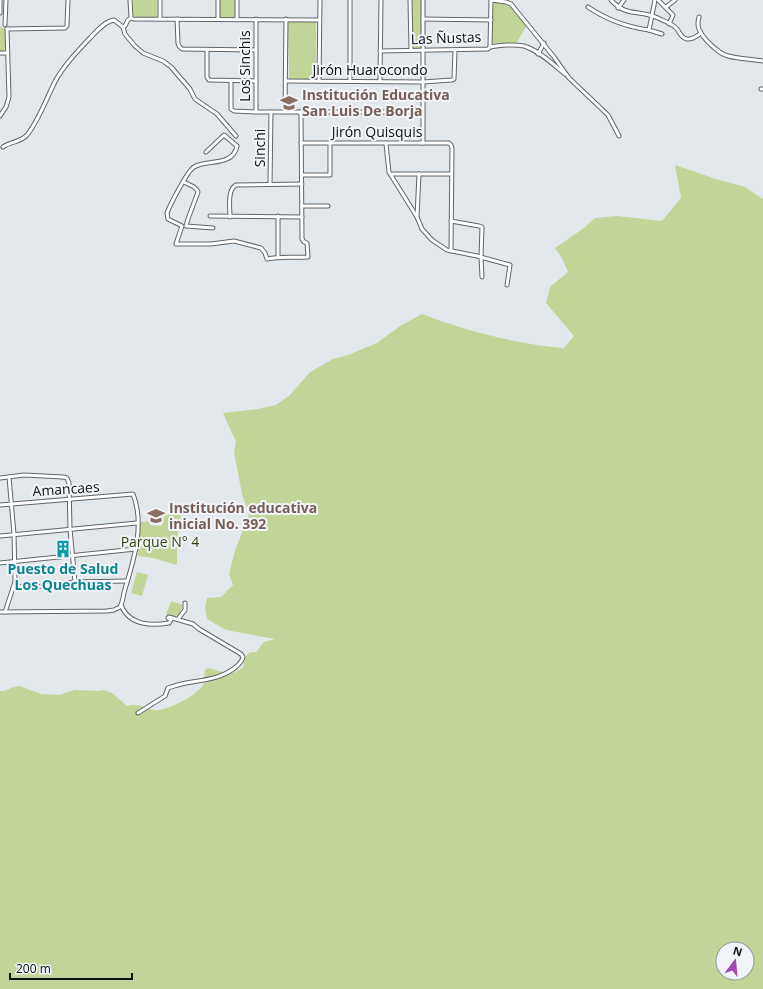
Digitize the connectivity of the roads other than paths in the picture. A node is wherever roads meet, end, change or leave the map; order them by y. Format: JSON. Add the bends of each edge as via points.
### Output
{"nodes":[{"id":1,"x":0,"y":0,"type":"edge"},
{"id":2,"x":6,"y":0,"type":"edge"},
{"id":3,"x":68,"y":0,"type":"edge"},
{"id":4,"x":130,"y":0,"type":"edge"},
{"id":5,"x":160,"y":0,"type":"edge"},
{"id":6,"x":218,"y":0,"type":"edge"},
{"id":7,"x":237,"y":0,"type":"edge"},
{"id":8,"x":320,"y":0,"type":"edge"},
{"id":9,"x":350,"y":0,"type":"edge"},
{"id":10,"x":381,"y":0,"type":"edge"},
{"id":11,"x":410,"y":0,"type":"edge"},
{"id":12,"x":423,"y":0,"type":"edge"},
{"id":13,"x":491,"y":0,"type":"edge"},
{"id":14,"x":611,"y":0,"type":"edge"},
{"id":15,"x":624,"y":0,"type":"edge"},
{"id":16,"x":655,"y":0,"type":"edge"},
{"id":17,"x":658,"y":0,"type":"edge"},
{"id":18,"x":675,"y":0,"type":"edge"},
{"id":19,"x":588,"y":7,"type":"dead end"},
{"id":20,"x":666,"y":7,"type":"junction"},
{"id":21,"x":618,"y":8,"type":"junction"},
{"id":22,"x":0,"y":13,"type":"edge"},
{"id":23,"x":652,"y":16,"type":"junction"},
{"id":24,"x":699,"y":17,"type":"dead end"},
{"id":25,"x":131,"y":18,"type":"junction"},
{"id":26,"x":160,"y":19,"type":"junction"},
{"id":27,"x":178,"y":19,"type":"junction"},
{"id":28,"x":218,"y":19,"type":"junction"},
{"id":29,"x":237,"y":19,"type":"junction"},
{"id":30,"x":256,"y":19,"type":"junction"},
{"id":31,"x":286,"y":19,"type":"junction"},
{"id":32,"x":423,"y":19,"type":"junction"},
{"id":33,"x":319,"y":20,"type":"junction"},
{"id":34,"x":491,"y":20,"type":"junction"},
{"id":35,"x":0,"y":24,"type":"edge"},
{"id":36,"x":669,"y":24,"type":"junction"},
{"id":37,"x":6,"y":27,"type":"junction"},
{"id":38,"x":123,"y":27,"type":"junction"},
{"id":39,"x":649,"y":30,"type":"junction"},
{"id":40,"x":701,"y":33,"type":"junction"},
{"id":41,"x":662,"y":34,"type":"dead end"},
{"id":42,"x":544,"y":43,"type":"junction"},
{"id":43,"x":490,"y":47,"type":"junction"},
{"id":44,"x":207,"y":50,"type":"junction"},
{"id":45,"x":256,"y":50,"type":"junction"},
{"id":46,"x":411,"y":50,"type":"junction"},
{"id":47,"x":423,"y":50,"type":"junction"},
{"id":48,"x":455,"y":50,"type":"junction"},
{"id":49,"x":380,"y":51,"type":"junction"},
{"id":50,"x":0,"y":53,"type":"edge"},
{"id":51,"x":7,"y":53,"type":"junction"},
{"id":52,"x":538,"y":54,"type":"junction"},
{"id":53,"x":554,"y":57,"type":"junction"},
{"id":54,"x":763,"y":61,"type":"edge"},
{"id":55,"x":550,"y":62,"type":"junction"},
{"id":56,"x":569,"y":78,"type":"junction"},
{"id":57,"x":231,"y":81,"type":"junction"},
{"id":58,"x":286,"y":81,"type":"junction"},
{"id":59,"x":319,"y":81,"type":"junction"},
{"id":60,"x":350,"y":81,"type":"junction"},
{"id":61,"x":256,"y":82,"type":"junction"},
{"id":62,"x":380,"y":82,"type":"junction"},
{"id":63,"x":423,"y":82,"type":"junction"},
{"id":64,"x":256,"y":112,"type":"junction"},
{"id":65,"x":271,"y":112,"type":"junction"},
{"id":66,"x":285,"y":112,"type":"junction"},
{"id":67,"x":299,"y":112,"type":"junction"},
{"id":68,"x":423,"y":112,"type":"junction"},
{"id":69,"x":0,"y":116,"type":"edge"},
{"id":70,"x":236,"y":136,"type":"dead end"},
{"id":71,"x":619,"y":136,"type":"dead end"},
{"id":72,"x":301,"y":143,"type":"junction"},
{"id":73,"x":330,"y":143,"type":"junction"},
{"id":74,"x":423,"y":143,"type":"junction"},
{"id":75,"x":386,"y":144,"type":"junction"},
{"id":76,"x":3,"y":147,"type":"dead end"},
{"id":77,"x":206,"y":152,"type":"dead end"},
{"id":78,"x":390,"y":174,"type":"junction"},
{"id":79,"x":419,"y":174,"type":"junction"},
{"id":80,"x":451,"y":174,"type":"junction"},
{"id":81,"x":302,"y":175,"type":"junction"},
{"id":82,"x":184,"y":182,"type":"junction"},
{"id":83,"x":270,"y":184,"type":"junction"},
{"id":84,"x":302,"y":184,"type":"junction"},
{"id":85,"x":302,"y":206,"type":"junction"},
{"id":86,"x":328,"y":206,"type":"dead end"},
{"id":87,"x":210,"y":216,"type":"dead end"},
{"id":88,"x":278,"y":216,"type":"junction"},
{"id":89,"x":230,"y":217,"type":"junction"},
{"id":90,"x":302,"y":217,"type":"junction"},
{"id":91,"x":417,"y":217,"type":"junction"},
{"id":92,"x":451,"y":221,"type":"junction"},
{"id":93,"x":213,"y":228,"type":"dead end"},
{"id":94,"x":451,"y":251,"type":"junction"},
{"id":95,"x":278,"y":256,"type":"junction"},
{"id":96,"x":480,"y":257,"type":"junction"},
{"id":97,"x":482,"y":277,"type":"dead end"},
{"id":98,"x":506,"y":285,"type":"dead end"},
{"id":99,"x":9,"y":477,"type":"junction"},
{"id":100,"x":0,"y":478,"type":"edge"},
{"id":101,"x":69,"y":499,"type":"junction"},
{"id":102,"x":11,"y":504,"type":"junction"},
{"id":103,"x":0,"y":505,"type":"edge"},
{"id":104,"x":137,"y":523,"type":"junction"},
{"id":105,"x":70,"y":528,"type":"junction"},
{"id":106,"x":14,"y":534,"type":"junction"},
{"id":107,"x":0,"y":536,"type":"edge"},
{"id":108,"x":136,"y":549,"type":"junction"},
{"id":109,"x":72,"y":556,"type":"junction"},
{"id":110,"x":15,"y":562,"type":"junction"},
{"id":111,"x":0,"y":563,"type":"edge"},
{"id":112,"x":15,"y":581,"type":"junction"},
{"id":113,"x":127,"y":581,"type":"junction"},
{"id":114,"x":75,"y":582,"type":"junction"},
{"id":115,"x":185,"y":603,"type":"dead end"},
{"id":116,"x":121,"y":605,"type":"junction"},
{"id":117,"x":0,"y":612,"type":"edge"},
{"id":118,"x":5,"y":612,"type":"junction"},
{"id":119,"x":178,"y":619,"type":"junction"},
{"id":120,"x":138,"y":713,"type":"dead end"}],
"edges":[{"from":1,"to":22,"type":"street"},
{"from":2,"to":37,"type":"street"},
{"from":3,"to":37,"type":"street","via":[[65,28]]},
{"from":4,"to":25,"type":"street"},
{"from":5,"to":26,"type":"street"},
{"from":6,"to":28,"type":"street"},
{"from":7,"to":29,"type":"street"},
{"from":8,"to":33,"type":"street"},
{"from":9,"to":60,"type":"street"},
{"from":10,"to":49,"type":"street"},
{"from":11,"to":46,"type":"street"},
{"from":12,"to":32,"type":"street"},
{"from":13,"to":34,"type":"street","name":"Las Ñustas"},
{"from":13,"to":42,"type":"street","via":[[511,4]]},
{"from":14,"to":21,"type":"street"},
{"from":15,"to":21,"type":"street"},
{"from":16,"to":23,"type":"street"},
{"from":17,"to":20,"type":"street"},
{"from":18,"to":20,"type":"street"},
{"from":19,"to":39,"type":"street","via":[[612,21]]},
{"from":20,"to":36,"type":"street","via":[[672,15]]},
{"from":21,"to":23,"type":"street","via":[[629,13]]},
{"from":23,"to":36,"type":"street"},
{"from":23,"to":39,"type":"street"},
{"from":24,"to":40,"type":"street","via":[[698,26]]},
{"from":25,"to":26,"type":"street"},
{"from":25,"to":38,"type":"street"},
{"from":26,"to":27,"type":"street"},
{"from":27,"to":28,"type":"street"},
{"from":27,"to":44,"type":"street","via":[[179,46],[182,49]]},
{"from":28,"to":29,"type":"street"},
{"from":29,"to":30,"type":"street"},
{"from":30,"to":31,"type":"street"},
{"from":30,"to":45,"type":"street","name":"Los Sinchis"},
{"from":31,"to":33,"type":"street"},
{"from":31,"to":58,"type":"street"},
{"from":32,"to":34,"type":"street"},
{"from":32,"to":47,"type":"street"},
{"from":33,"to":59,"type":"street"},
{"from":34,"to":43,"type":"street","name":"Las Ñustas"},
{"from":35,"to":37,"type":"street"},
{"from":36,"to":40,"type":"street","via":[[686,39],[693,39]]},
{"from":37,"to":51,"type":"street"},
{"from":38,"to":70,"type":"street","via":[[134,46],[171,67],[195,99],[217,114]]},
{"from":38,"to":76,"type":"street","via":[[114,20],[94,33],[71,56],[28,133],[20,141]]},
{"from":39,"to":41,"type":"street"},
{"from":40,"to":54,"type":"street","via":[[726,56]]},
{"from":42,"to":52,"type":"street"},
{"from":42,"to":53,"type":"street"},
{"from":43,"to":48,"type":"street","name":"Las Ñustas","via":[[480,50]]},
{"from":43,"to":52,"type":"street","via":[[524,46]]},
{"from":44,"to":45,"type":"street"},
{"from":44,"to":57,"type":"street","via":[[208,79]]},
{"from":45,"to":61,"type":"street","name":"Los Sinchis"},
{"from":46,"to":47,"type":"street","name":"Las Ñustas"},
{"from":46,"to":49,"type":"street","name":"Las Ñustas"},
{"from":47,"to":48,"type":"street","name":"Las Ñustas"},
{"from":47,"to":63,"type":"street"},
{"from":48,"to":63,"type":"street","name":"Jirón Huarocondo","via":[[454,79]]},
{"from":49,"to":62,"type":"street"},
{"from":50,"to":51,"type":"street"},
{"from":51,"to":69,"type":"street","via":[[9,96]]},
{"from":52,"to":55,"type":"street"},
{"from":53,"to":55,"type":"street"},
{"from":53,"to":56,"type":"street"},
{"from":55,"to":56,"type":"street"},
{"from":56,"to":71,"type":"street","via":[[608,115]]},
{"from":57,"to":61,"type":"street"},
{"from":57,"to":64,"type":"street","via":[[231,109]]},
{"from":58,"to":59,"type":"street","name":"Jirón Huarocondo"},
{"from":58,"to":66,"type":"street"},
{"from":59,"to":60,"type":"street","name":"Jirón Huarocondo"},
{"from":60,"to":62,"type":"street","name":"Jirón Huarocondo"},
{"from":61,"to":64,"type":"street","name":"Los Sinchis"},
{"from":62,"to":63,"type":"street","name":"Jirón Huarocondo"},
{"from":63,"to":68,"type":"street"},
{"from":64,"to":65,"type":"street"},
{"from":65,"to":66,"type":"street"},
{"from":65,"to":83,"type":"street","name":"Sinchi"},
{"from":66,"to":67,"type":"street"},
{"from":67,"to":68,"type":"street"},
{"from":67,"to":72,"type":"street"},
{"from":68,"to":74,"type":"street"},
{"from":72,"to":73,"type":"street","name":"Jirón Quisquis"},
{"from":72,"to":81,"type":"street"},
{"from":73,"to":75,"type":"street","name":"Jirón Quisquis"},
{"from":73,"to":81,"type":"street","via":[[330,176]]},
{"from":74,"to":75,"type":"street","name":"Jirón Quisquis"},
{"from":74,"to":80,"type":"street","name":"Jirón Quisquis","via":[[451,145]]},
{"from":75,"to":78,"type":"street"},
{"from":77,"to":82,"type":"street","via":[[224,135],[237,146],[234,154],[224,160],[195,166]]},
{"from":78,"to":79,"type":"street"},
{"from":78,"to":91,"type":"street"},
{"from":79,"to":80,"type":"street"},
{"from":79,"to":91,"type":"street"},
{"from":80,"to":92,"type":"street"},
{"from":81,"to":84,"type":"street"},
{"from":82,"to":93,"type":"street","via":[[198,192],[186,226]]},
{"from":82,"to":95,"type":"street","via":[[166,215],[168,219],[182,226],[176,244],[234,241],[261,248],[267,259]]},
{"from":83,"to":84,"type":"street"},
{"from":83,"to":89,"type":"street","via":[[233,186]]},
{"from":84,"to":85,"type":"street"},
{"from":85,"to":86,"type":"street"},
{"from":85,"to":90,"type":"street"},
{"from":87,"to":89,"type":"street"},
{"from":88,"to":89,"type":"street"},
{"from":88,"to":90,"type":"street"},
{"from":88,"to":95,"type":"street"},
{"from":90,"to":95,"type":"street","via":[[302,239],[307,243],[308,256]]},
{"from":91,"to":94,"type":"street","via":[[422,229],[432,240]]},
{"from":92,"to":94,"type":"street"},
{"from":92,"to":96,"type":"street","via":[[482,227]]},
{"from":94,"to":96,"type":"street"},
{"from":96,"to":97,"type":"street"},
{"from":96,"to":98,"type":"street","via":[[510,265]]},
{"from":99,"to":100,"type":"street"},
{"from":99,"to":101,"type":"street","via":[[24,475],[67,478]]},
{"from":99,"to":102,"type":"street"},
{"from":101,"to":102,"type":"street","name":"Amancaes"},
{"from":101,"to":104,"type":"street","name":"Amancaes","via":[[133,494]]},
{"from":101,"to":105,"type":"street"},
{"from":102,"to":103,"type":"street","name":"Amancaes"},
{"from":102,"to":106,"type":"street"},
{"from":104,"to":105,"type":"street"},
{"from":104,"to":108,"type":"street"},
{"from":105,"to":106,"type":"street"},
{"from":105,"to":109,"type":"street"},
{"from":106,"to":107,"type":"street"},
{"from":106,"to":110,"type":"street"},
{"from":108,"to":109,"type":"street"},
{"from":108,"to":113,"type":"street"},
{"from":109,"to":110,"type":"street"},
{"from":109,"to":114,"type":"street"},
{"from":110,"to":111,"type":"street"},
{"from":110,"to":112,"type":"street"},
{"from":112,"to":114,"type":"street","via":[[18,586],[27,588]]},
{"from":112,"to":118,"type":"street"},
{"from":113,"to":114,"type":"street"},
{"from":113,"to":116,"type":"street"},
{"from":115,"to":119,"type":"street","via":[[185,610]]},
{"from":116,"to":118,"type":"street","via":[[117,609],[107,611]]},
{"from":116,"to":119,"type":"street","via":[[127,616],[139,622],[153,625],[171,623],[168,617]]},
{"from":117,"to":118,"type":"street"},
{"from":119,"to":120,"type":"street","via":[[193,624],[237,652],[242,656],[242,660],[229,672],[220,676],[168,688],[165,696]]}]}
